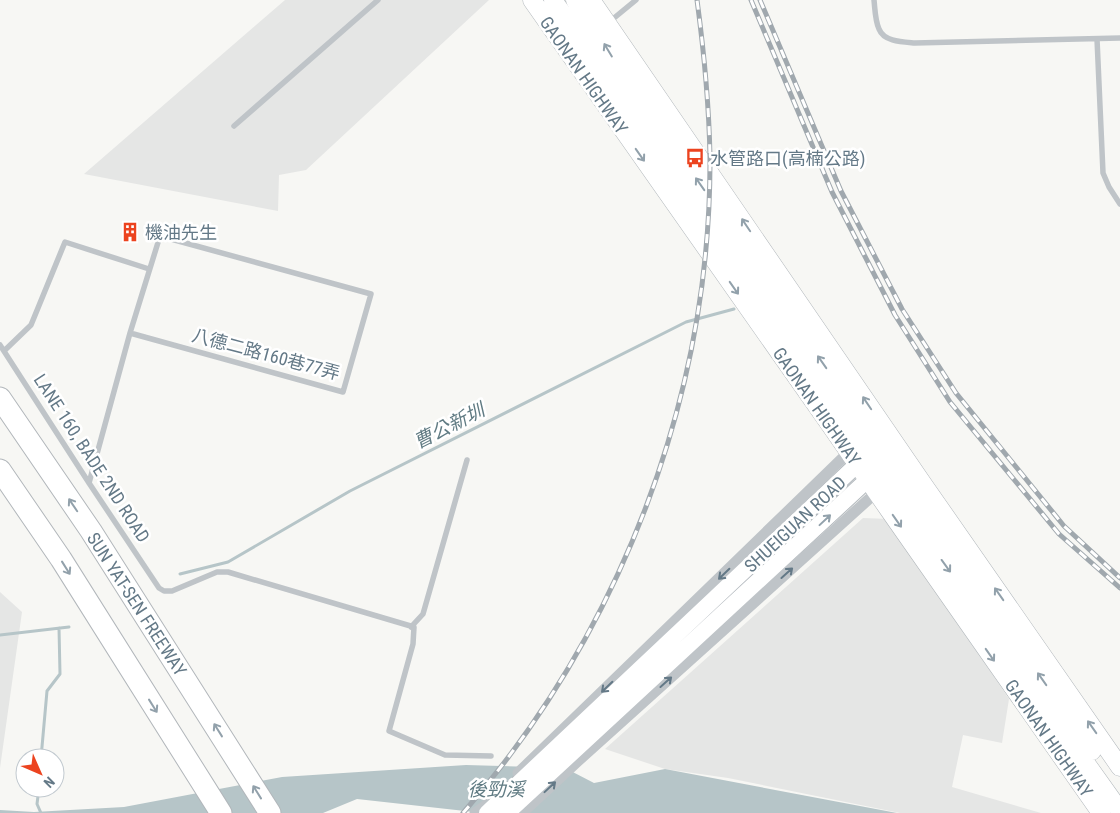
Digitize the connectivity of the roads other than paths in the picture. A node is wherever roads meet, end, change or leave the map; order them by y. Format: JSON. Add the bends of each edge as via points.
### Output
{"nodes":[{"id":1,"x":378,"y":0,"type":"edge"},
{"id":2,"x":532,"y":0,"type":"edge"},
{"id":3,"x":554,"y":0,"type":"edge"},
{"id":4,"x":575,"y":0,"type":"edge"},
{"id":5,"x":591,"y":0,"type":"edge"},
{"id":6,"x":636,"y":0,"type":"edge"},
{"id":7,"x":874,"y":0,"type":"edge"},
{"id":8,"x":595,"y":32,"type":"junction"},
{"id":9,"x":1097,"y":38,"type":"junction"},
{"id":10,"x":1120,"y":38,"type":"edge"},
{"id":11,"x":568,"y":52,"type":"junction"},
{"id":12,"x":234,"y":126,"type":"dead end"},
{"id":13,"x":1120,"y":204,"type":"edge"},
{"id":14,"x":149,"y":269,"type":"junction"},
{"id":15,"x":130,"y":332,"type":"junction"},
{"id":16,"x":0,"y":345,"type":"edge"},
{"id":17,"x":4,"y":351,"type":"junction"},
{"id":18,"x":0,"y":398,"type":"edge"},
{"id":19,"x":867,"y":446,"type":"junction"},
{"id":20,"x":467,"y":460,"type":"dead end"},
{"id":21,"x":0,"y":470,"type":"edge"},
{"id":22,"x":885,"y":472,"type":"junction"},
{"id":23,"x":89,"y":483,"type":"junction"},
{"id":24,"x":412,"y":627,"type":"junction"},
{"id":25,"x":565,"y":750,"type":"junction"},
{"id":26,"x":491,"y":756,"type":"dead end"},
{"id":27,"x":1120,"y":767,"type":"edge"},
{"id":28,"x":1120,"y":791,"type":"edge"},
{"id":29,"x":1120,"y":810,"type":"edge"},
{"id":30,"x":489,"y":811,"type":"edge"},
{"id":31,"x":221,"y":813,"type":"edge"},
{"id":32,"x":270,"y":813,"type":"edge"},
{"id":33,"x":522,"y":813,"type":"edge"},
{"id":34,"x":1101,"y":813,"type":"edge"}],
"edges":[{"from":1,"to":12,"type":"lane"},
{"from":2,"to":11,"type":"main road","name":"GAONAN HIGHWAY"},
{"from":3,"to":8,"type":"main road","name":"GAONAN HIGHWAY"},
{"from":4,"to":8,"type":"main road","name":"GAONAN HIGHWAY"},
{"from":5,"to":8,"type":"main road","name":"GAONAN HIGHWAY"},
{"from":6,"to":8,"type":"lane"},
{"from":7,"to":9,"type":"lane","via":[[879,30],[886,38],[898,41]]},
{"from":8,"to":11,"type":"lane"},
{"from":19,"to":8,"type":"main road","name":"GAONAN HIGHWAY","one_way":true},
{"from":8,"to":19,"type":"main road","name":"GAONAN HIGHWAY","one_way":true},
{"from":9,"to":10,"type":"lane"},
{"from":9,"to":13,"type":"lane","via":[[1103,173]]},
{"from":11,"to":19,"type":"main road","name":"GAONAN HIGHWAY","one_way":true},
{"from":14,"to":15,"type":"lane","name":"八德二路160巷77弄"},
{"from":14,"to":15,"type":"lane","name":"八德二路160巷77弄","via":[[160,236],[371,294],[343,392]]},
{"from":14,"to":17,"type":"lane","via":[[65,242],[31,325]]},
{"from":15,"to":23,"type":"lane","name":"八德二路160巷77弄"},
{"from":16,"to":17,"type":"lane","name":"LANE 160, BADE 2ND ROAD"},
{"from":17,"to":23,"type":"lane","name":"LANE 160, BADE 2ND ROAD"},
{"from":32,"to":18,"type":"highway","name":"SUN YAT-SEN FREEWAY","one_way":true,"via":[[91,531]]},
{"from":19,"to":22,"type":"main road","name":"GAONAN HIGHWAY"},
{"from":19,"to":22,"type":"main road","name":"GAONAN HIGHWAY"},
{"from":19,"to":25,"type":"street","name":"SHUEIGUAN ROAD","one_way":true},
{"from":20,"to":24,"type":"lane","via":[[424,614]]},
{"from":21,"to":31,"type":"highway","one_way":true,"via":[[61,560]]},
{"from":25,"to":22,"type":"street","name":"SHUEIGUAN ROAD","one_way":true},
{"from":27,"to":22,"type":"main road","name":"GAONAN HIGHWAY","one_way":true},
{"from":28,"to":22,"type":"main road","name":"GAONAN HIGHWAY","one_way":true},
{"from":22,"to":29,"type":"main road","name":"GAONAN HIGHWAY","one_way":true},
{"from":22,"to":34,"type":"main road","name":"GAONAN HIGHWAY","one_way":true},
{"from":23,"to":24,"type":"lane","name":"LANE 160, BADE 2ND ROAD","via":[[164,591],[172,591],[217,572],[228,572]]},
{"from":24,"to":26,"type":"lane","via":[[413,644],[389,731],[445,755]]},
{"from":25,"to":30,"type":"street"},
{"from":33,"to":25,"type":"street","one_way":true}]}
